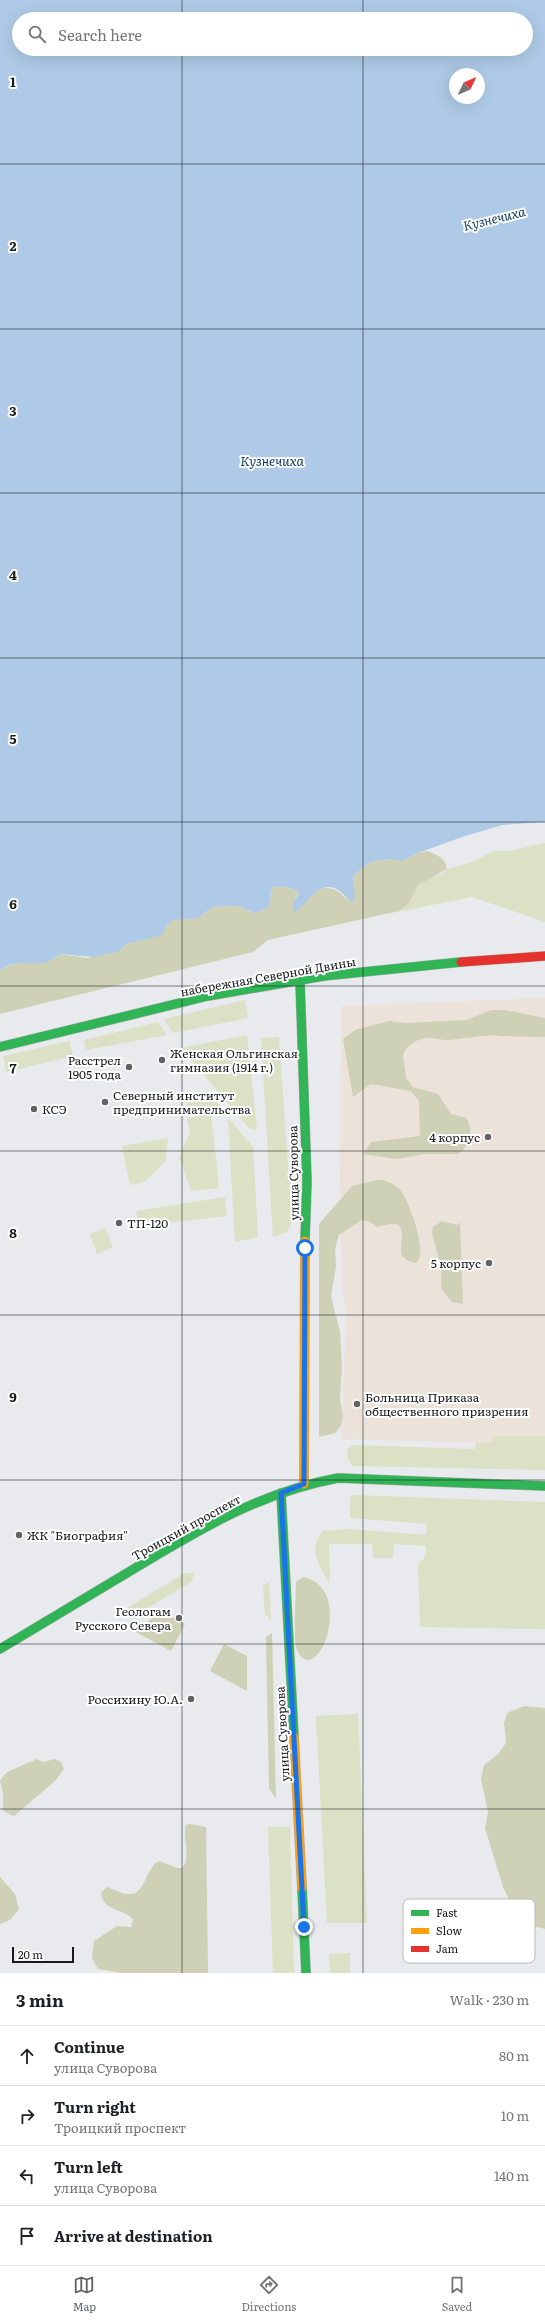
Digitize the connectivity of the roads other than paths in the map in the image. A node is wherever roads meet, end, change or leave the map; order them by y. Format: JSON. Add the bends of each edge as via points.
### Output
{"nodes":[{"id":1,"x":545,"y":956,"type":"edge"},
{"id":2,"x":300,"y":982,"type":"junction"},
{"id":3,"x":0,"y":1047,"type":"edge"},
{"id":4,"x":304,"y":1484,"type":"junction"},
{"id":5,"x":545,"y":1486,"type":"edge"},
{"id":6,"x":281,"y":1493,"type":"junction"},
{"id":7,"x":0,"y":1649,"type":"edge"},
{"id":8,"x":306,"y":1973,"type":"edge"}],
"edges":[{"from":1,"to":2,"type":"street","name":"набережная Северной Двины","via":[[427,964],[324,976]]},
{"from":2,"to":3,"type":"street","name":"набережная Северной Двины","via":[[208,996]]},
{"from":2,"to":4,"type":"street","name":"улица Суворова","via":[[307,1181]]},
{"from":4,"to":5,"type":"street","name":"Троицкий проспект","via":[[338,1478]]},
{"from":4,"to":6,"type":"street","name":"Троицкий проспект"},
{"from":6,"to":7,"type":"street","name":"Троицкий проспект","via":[[229,1514],[180,1541]]},
{"from":6,"to":8,"type":"street","name":"улица Суворова"}]}
